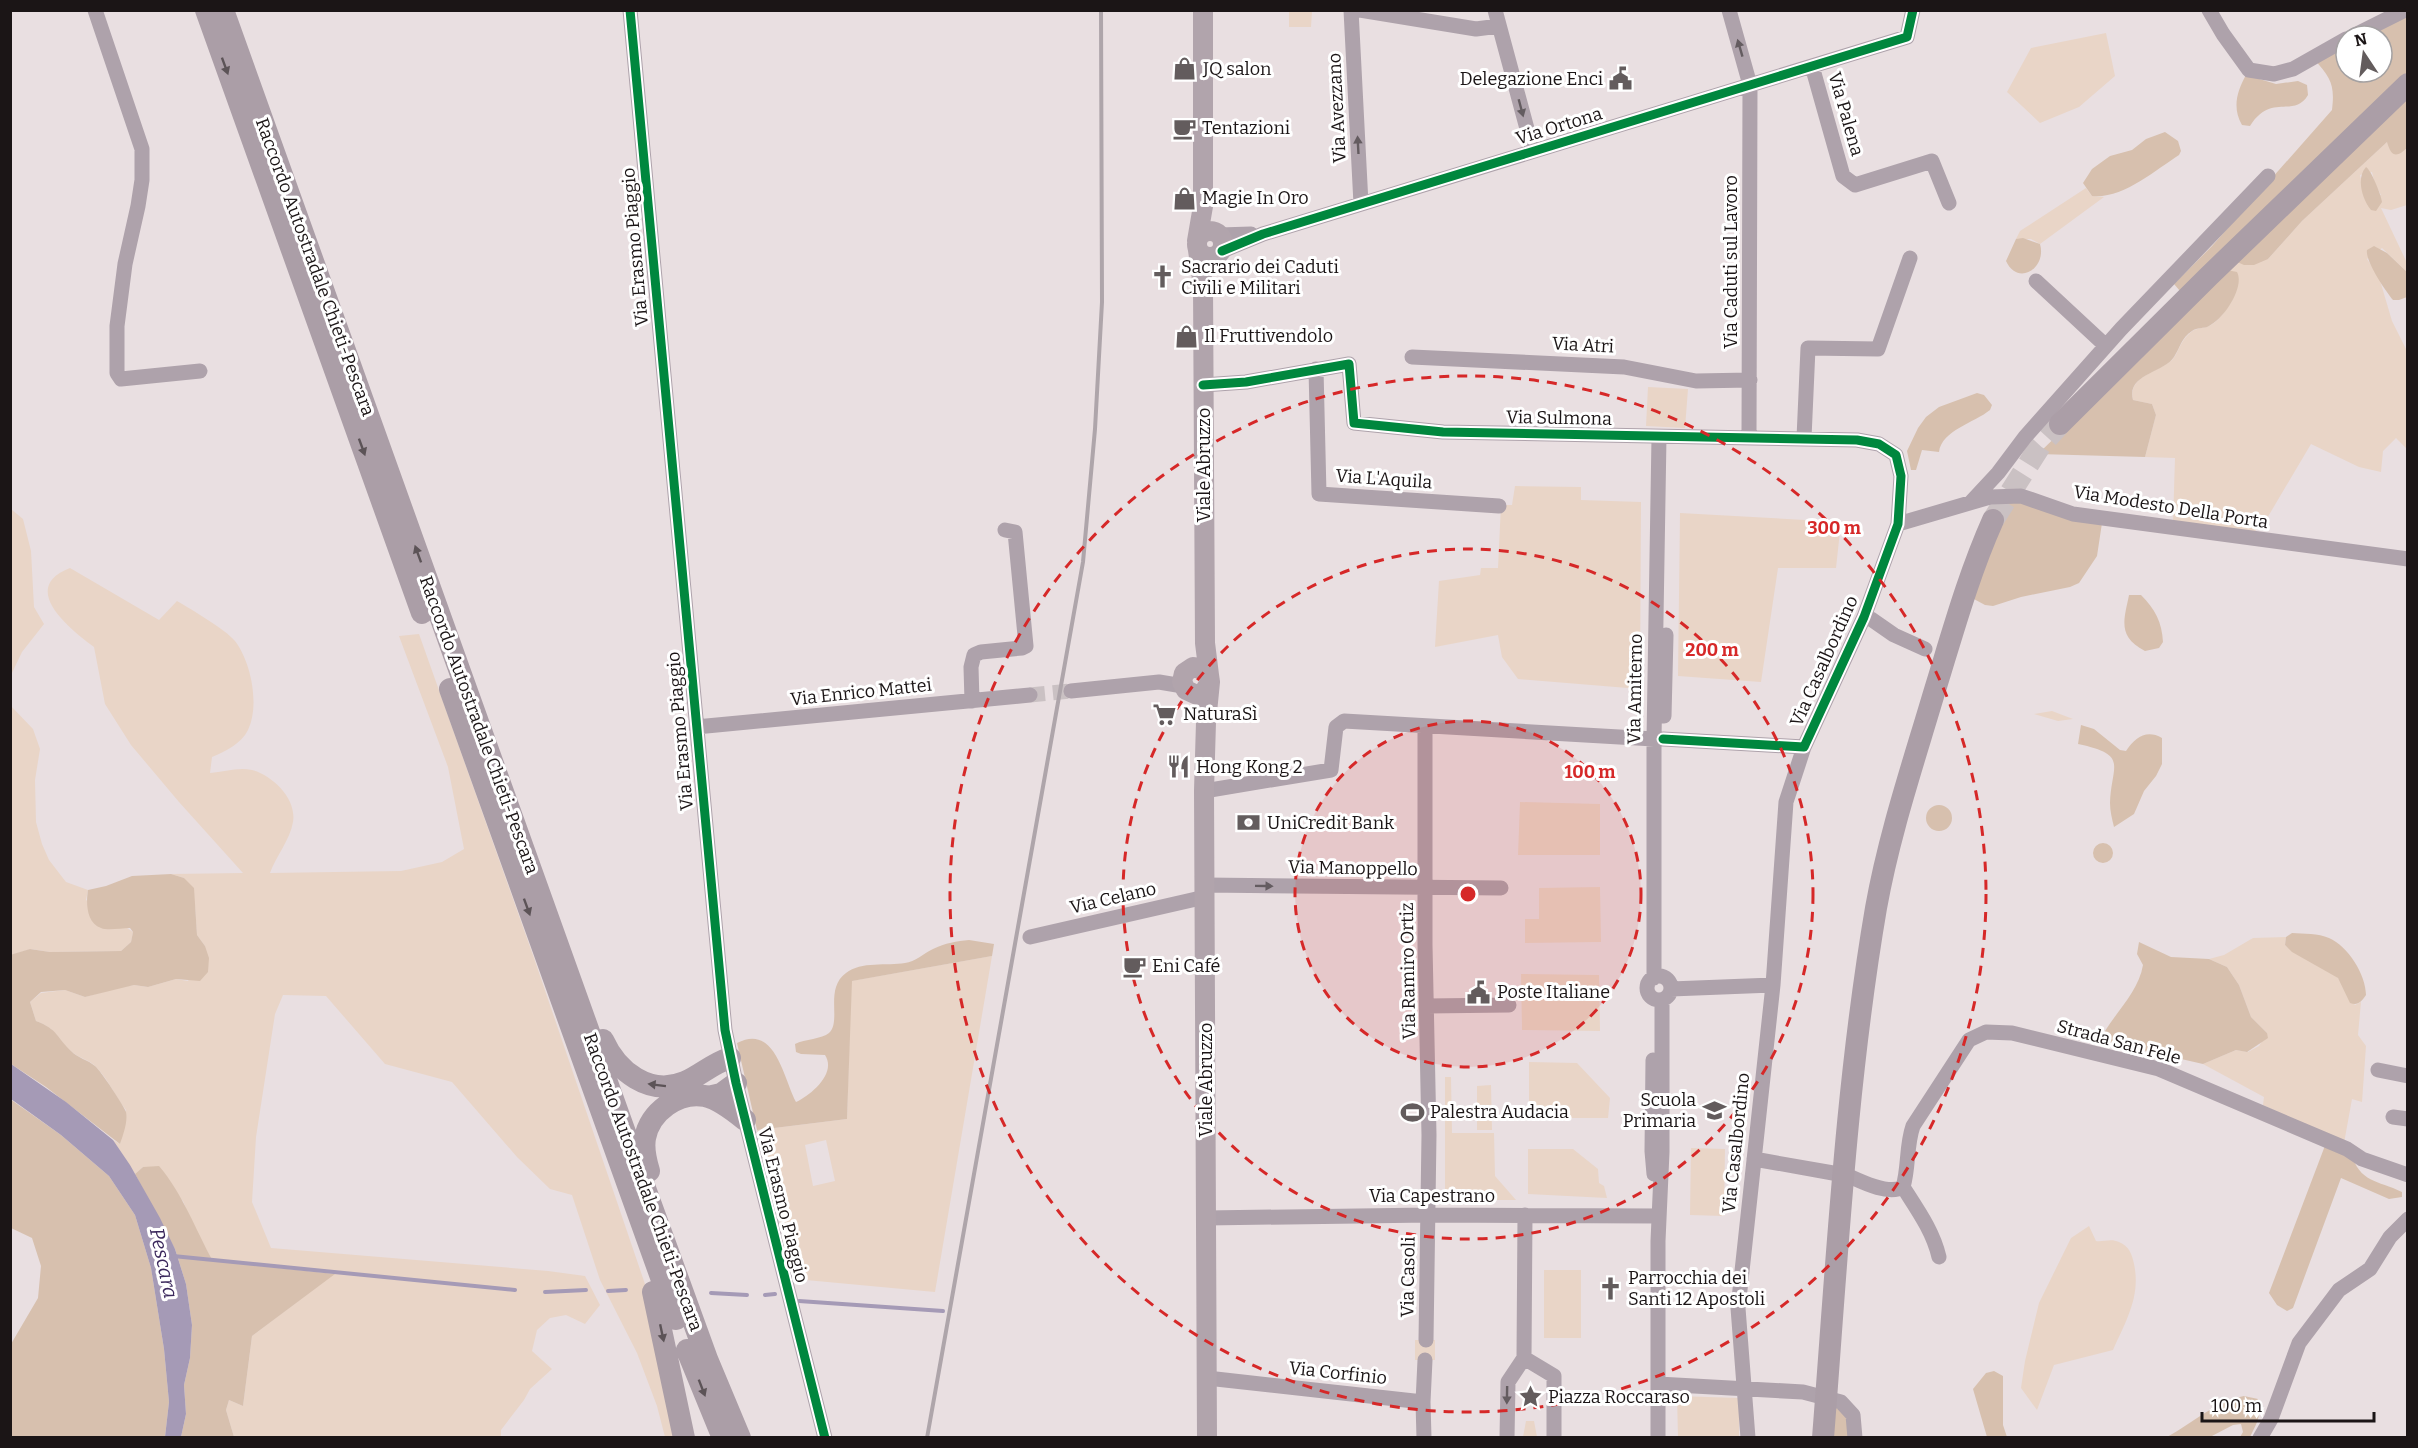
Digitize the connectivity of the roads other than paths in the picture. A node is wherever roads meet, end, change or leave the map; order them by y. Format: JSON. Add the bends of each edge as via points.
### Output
{"nodes":[{"id":1,"x":95,"y":10,"type":"edge"},
{"id":2,"x":206,"y":10,"type":"edge"},
{"id":3,"x":223,"y":10,"type":"edge"},
{"id":4,"x":630,"y":10,"type":"edge"},
{"id":5,"x":1203,"y":10,"type":"edge"},
{"id":6,"x":1351,"y":10,"type":"edge"},
{"id":7,"x":1360,"y":10,"type":"edge"},
{"id":8,"x":1495,"y":10,"type":"edge"},
{"id":9,"x":1913,"y":10,"type":"edge"},
{"id":10,"x":2209,"y":10,"type":"edge"},
{"id":11,"x":2405,"y":10,"type":"edge"},
{"id":12,"x":1732,"y":11,"type":"edge"},
{"id":13,"x":2377,"y":24,"type":"edge"},
{"id":14,"x":1499,"y":26,"type":"junction"},
{"id":15,"x":2334,"y":46,"type":"edge"},
{"id":16,"x":1812,"y":66,"type":"junction"},
{"id":17,"x":2408,"y":84,"type":"edge"},
{"id":18,"x":1750,"y":85,"type":"junction"},
{"id":19,"x":1533,"y":151,"type":"junction"},
{"id":20,"x":2268,"y":176,"type":"dead end"},
{"id":21,"x":1949,"y":203,"type":"dead end"},
{"id":22,"x":1361,"y":204,"type":"junction"},
{"id":23,"x":1210,"y":244,"type":"junction"},
{"id":24,"x":1910,"y":258,"type":"dead end"},
{"id":25,"x":2036,"y":281,"type":"dead end"},
{"id":26,"x":2106,"y":346,"type":"junction"},
{"id":27,"x":1412,"y":357,"type":"dead end"},
{"id":28,"x":1316,"y":369,"type":"junction"},
{"id":29,"x":200,"y":371,"type":"dead end"},
{"id":30,"x":1750,"y":380,"type":"junction"},
{"id":31,"x":1203,"y":385,"type":"junction"},
{"id":32,"x":2060,"y":424,"type":"tunnel mouth"},
{"id":33,"x":1664,"y":437,"type":"junction"},
{"id":34,"x":1749,"y":438,"type":"junction"},
{"id":35,"x":1804,"y":438,"type":"junction"},
{"id":36,"x":1970,"y":503,"type":"junction"},
{"id":37,"x":1499,"y":506,"type":"dead end"},
{"id":38,"x":1993,"y":520,"type":"tunnel mouth"},
{"id":39,"x":1898,"y":524,"type":"junction"},
{"id":40,"x":1005,"y":530,"type":"dead end"},
{"id":41,"x":2408,"y":559,"type":"edge"},
{"id":42,"x":1864,"y":617,"type":"junction"},
{"id":43,"x":1925,"y":650,"type":"dead end"},
{"id":44,"x":1195,"y":680,"type":"junction"},
{"id":45,"x":1071,"y":691,"type":"tunnel mouth"},
{"id":46,"x":1030,"y":695,"type":"tunnel mouth"},
{"id":47,"x":972,"y":701,"type":"junction"},
{"id":48,"x":1425,"y":726,"type":"junction"},
{"id":49,"x":696,"y":728,"type":"junction"},
{"id":50,"x":1658,"y":739,"type":"junction"},
{"id":51,"x":1804,"y":747,"type":"junction"},
{"id":52,"x":1204,"y":791,"type":"junction"},
{"id":53,"x":1501,"y":888,"type":"dead end"},
{"id":54,"x":1426,"y":889,"type":"junction"},
{"id":55,"x":1205,"y":891,"type":"junction"},
{"id":56,"x":1030,"y":937,"type":"dead end"},
{"id":57,"x":570,"y":979,"type":"junction"},
{"id":58,"x":1773,"y":985,"type":"junction"},
{"id":59,"x":1661,"y":988,"type":"junction"},
{"id":60,"x":1509,"y":1005,"type":"dead end"},
{"id":61,"x":1427,"y":1006,"type":"junction"},
{"id":62,"x":730,"y":1058,"type":"junction"},
{"id":63,"x":2378,"y":1070,"type":"dead end"},
{"id":64,"x":2408,"y":1076,"type":"edge"},
{"id":65,"x":736,"y":1083,"type":"junction"},
{"id":66,"x":708,"y":1097,"type":"junction"},
{"id":67,"x":745,"y":1120,"type":"junction"},
{"id":68,"x":1754,"y":1159,"type":"junction"},
{"id":69,"x":1833,"y":1173,"type":"dead end"},
{"id":70,"x":2408,"y":1175,"type":"edge"},
{"id":71,"x":1846,"y":1186,"type":"junction"},
{"id":72,"x":1903,"y":1187,"type":"junction"},
{"id":73,"x":638,"y":1215,"type":"junction"},
{"id":74,"x":1429,"y":1215,"type":"junction"},
{"id":75,"x":1525,"y":1215,"type":"junction"},
{"id":76,"x":1658,"y":1216,"type":"junction"},
{"id":77,"x":1206,"y":1218,"type":"junction"},
{"id":78,"x":2408,"y":1219,"type":"edge"},
{"id":79,"x":664,"y":1241,"type":"junction"},
{"id":80,"x":1939,"y":1257,"type":"dead end"},
{"id":81,"x":1426,"y":1340,"type":"dead end"},
{"id":82,"x":1524,"y":1358,"type":"junction"},
{"id":83,"x":1425,"y":1360,"type":"dead end"},
{"id":84,"x":1207,"y":1378,"type":"junction"},
{"id":85,"x":1658,"y":1384,"type":"junction"},
{"id":86,"x":1744,"y":1390,"type":"junction"},
{"id":87,"x":1423,"y":1402,"type":"junction"},
{"id":88,"x":1824,"y":1431,"type":"edge"},
{"id":89,"x":684,"y":1437,"type":"edge"},
{"id":90,"x":723,"y":1437,"type":"edge"},
{"id":91,"x":740,"y":1437,"type":"edge"},
{"id":92,"x":825,"y":1437,"type":"edge"},
{"id":93,"x":1207,"y":1437,"type":"edge"},
{"id":94,"x":1424,"y":1437,"type":"edge"},
{"id":95,"x":1507,"y":1437,"type":"edge"},
{"id":96,"x":1554,"y":1437,"type":"edge"},
{"id":97,"x":1658,"y":1437,"type":"edge"},
{"id":98,"x":1748,"y":1437,"type":"edge"},
{"id":99,"x":1855,"y":1437,"type":"edge"},
{"id":100,"x":2260,"y":1437,"type":"edge"}],
"edges":[{"from":1,"to":29,"type":"street","via":[[142,148],[142,180],[117,326],[117,373],[122,379]]},
{"from":2,"to":73,"type":"highway","name":"Raccordo Autostradale Chieti-Pescara","one_way":true},
{"from":57,"to":3,"type":"highway","name":"Raccordo Autostradale Chieti-Pescara","one_way":true},
{"from":4,"to":49,"type":"street","name":"Via Erasmo Piaggio"},
{"from":5,"to":23,"type":"main road","name":"Viale Abruzzo","via":[[1203,206]]},
{"from":22,"to":6,"type":"street","name":"Via Avezzano","one_way":true},
{"from":7,"to":14,"type":"street","via":[[1476,29]]},
{"from":8,"to":14,"type":"street"},
{"from":9,"to":16,"type":"street","name":"Via Ortona","via":[[1907,37]]},
{"from":10,"to":15,"type":"street","via":[[2249,70],[2274,74],[2293,69]]},
{"from":11,"to":13,"type":"street"},
{"from":18,"to":12,"type":"street","name":"Via Caduti sul Lavoro","one_way":true},
{"from":14,"to":19,"type":"street","one_way":true},
{"from":16,"to":18,"type":"street","name":"Via Ortona"},
{"from":16,"to":21,"type":"street","name":"Via Palena","via":[[1843,177],[1855,185],[1932,161]]},
{"from":17,"to":32,"type":"highway"},
{"from":18,"to":19,"type":"street","name":"Via Ortona"},
{"from":18,"to":30,"type":"street","name":"Via Caduti sul Lavoro"},
{"from":19,"to":22,"type":"street","name":"Via Ortona"},
{"from":20,"to":26,"type":"street"},
{"from":22,"to":23,"type":"street","name":"Via Ortona","via":[[1263,234]]},
{"from":23,"to":31,"type":"main road","name":"Viale Abruzzo","via":[[1203,286]]},
{"from":24,"to":35,"type":"street","via":[[1878,349],[1808,348]]},
{"from":25,"to":26,"type":"street"},
{"from":26,"to":36,"type":"street"},
{"from":27,"to":30,"type":"street","name":"Via Atri","via":[[1624,367],[1696,381]]},
{"from":28,"to":31,"type":"street","name":"Via Sulmona","via":[[1246,382]]},
{"from":28,"to":33,"type":"street","name":"Via Sulmona","via":[[1348,364],[1354,423],[1443,432]]},
{"from":28,"to":37,"type":"street","name":"Via L'Aquila","via":[[1319,494]]},
{"from":30,"to":34,"type":"street","name":"Via Caduti sul Lavoro"},
{"from":31,"to":44,"type":"main road","name":"Viale Abruzzo","via":[[1204,643]]},
{"from":33,"to":34,"type":"street","name":"Via Sulmona"},
{"from":33,"to":50,"type":"street","name":"Via Amiterno","via":[[1666,687]]},
{"from":34,"to":35,"type":"street","name":"Via Sulmona"},
{"from":35,"to":39,"type":"street","name":"Via Sulmona","via":[[1879,444],[1896,455],[1901,476]]},
{"from":36,"to":39,"type":"street","name":"Via Modesto Della Porta"},
{"from":36,"to":41,"type":"street","name":"Via Modesto Della Porta","via":[[1990,497],[2020,496],[2073,514]]},
{"from":38,"to":71,"type":"highway","via":[[1972,568],[1938,678],[1877,905],[1845,1149]]},
{"from":39,"to":42,"type":"street","name":"Via Casalbordino"},
{"from":40,"to":47,"type":"street","via":[[1015,532],[1026,646],[974,655]]},
{"from":42,"to":43,"type":"street"},
{"from":42,"to":51,"type":"street","name":"Via Casalbordino"},
{"from":44,"to":45,"type":"street"},
{"from":44,"to":52,"type":"main road","name":"Viale Abruzzo","via":[[1206,722]]},
{"from":46,"to":47,"type":"street","name":"Via Enrico Mattei"},
{"from":47,"to":49,"type":"street","name":"Via Enrico Mattei"},
{"from":48,"to":50,"type":"street"},
{"from":48,"to":52,"type":"street","via":[[1344,721],[1336,727],[1331,770]]},
{"from":48,"to":54,"type":"street","name":"Via Ramiro Ortiz"},
{"from":49,"to":62,"type":"street","name":"Via Erasmo Piaggio","via":[[723,1021]]},
{"from":50,"to":51,"type":"street","name":"Via Casalbordino"},
{"from":50,"to":59,"type":"street","name":"Via Amiterno"},
{"from":51,"to":58,"type":"street","name":"Via Casalbordino","via":[[1786,802]]},
{"from":52,"to":55,"type":"main road","name":"Viale Abruzzo"},
{"from":53,"to":54,"type":"street","name":"Via Manoppello"},
{"from":55,"to":54,"type":"street","name":"Via Manoppello","one_way":true},
{"from":54,"to":61,"type":"street","name":"Via Ramiro Ortiz"},
{"from":55,"to":56,"type":"street","name":"Via Celano"},
{"from":55,"to":77,"type":"main road","name":"Viale Abruzzo"},
{"from":62,"to":57,"type":"highway","one_way":true,"via":[[678,1084],[661,1086],[637,1080],[611,1057],[584,987]]},
{"from":57,"to":79,"type":"highway","name":"Raccordo Autostradale Chieti-Pescara"},
{"from":58,"to":59,"type":"street"},
{"from":58,"to":68,"type":"street","name":"Via Casalbordino"},
{"from":59,"to":76,"type":"street","name":"Via Amiterno","via":[[1662,1152]]},
{"from":60,"to":61,"type":"street"},
{"from":61,"to":74,"type":"street","name":"Via Ramiro Ortiz"},
{"from":62,"to":65,"type":"street","name":"Via Erasmo Piaggio"},
{"from":63,"to":64,"type":"street"},
{"from":65,"to":66,"type":"highway","via":[[721,1094]]},
{"from":65,"to":67,"type":"street","name":"Via Erasmo Piaggio"},
{"from":66,"to":67,"type":"highway"},
{"from":66,"to":79,"type":"highway","via":[[685,1096],[671,1102],[657,1114],[645,1138],[648,1168],[667,1222]]},
{"from":67,"to":92,"type":"street","name":"Via Erasmo Piaggio"},
{"from":68,"to":69,"type":"street"},
{"from":68,"to":86,"type":"street","name":"Via Casalbordino","via":[[1738,1308]]},
{"from":70,"to":72,"type":"street","name":"Strada San Fele","via":[[2369,1162],[2159,1069],[2012,1033],[1986,1032],[1969,1040],[1914,1126],[1908,1142]]},
{"from":71,"to":72,"type":"street"},
{"from":71,"to":88,"type":"highway"},
{"from":72,"to":80,"type":"street","via":[[1926,1222]]},
{"from":73,"to":89,"type":"highway","one_way":true,"via":[[635,1234],[656,1303]]},
{"from":73,"to":90,"type":"highway","name":"Raccordo Autostradale Chieti-Pescara","one_way":true},
{"from":74,"to":75,"type":"street","name":"Via Capestrano"},
{"from":74,"to":77,"type":"street","name":"Via Capestrano"},
{"from":74,"to":81,"type":"street","name":"Via Casoli"},
{"from":75,"to":76,"type":"street","name":"Via Capestrano"},
{"from":75,"to":82,"type":"street"},
{"from":76,"to":85,"type":"street","name":"Via Amiterno"},
{"from":77,"to":84,"type":"main road","name":"Viale Abruzzo"},
{"from":78,"to":100,"type":"street","via":[[2390,1237],[2370,1269],[2339,1290],[2299,1343],[2271,1419]]},
{"from":79,"to":91,"type":"highway","name":"Raccordo Autostradale Chieti-Pescara"},
{"from":82,"to":95,"type":"street","one_way":true,"via":[[1508,1382]]},
{"from":82,"to":96,"type":"street","via":[[1554,1376]]},
{"from":83,"to":87,"type":"street"},
{"from":84,"to":87,"type":"street","name":"Via Corfinio"},
{"from":84,"to":93,"type":"main road","name":"Viale Abruzzo"},
{"from":85,"to":86,"type":"street"},
{"from":85,"to":97,"type":"street","name":"Via Amiterno"},
{"from":86,"to":98,"type":"street","name":"Via Casalbordino"},
{"from":86,"to":99,"type":"street","via":[[1803,1392],[1841,1402],[1853,1415]]},
{"from":87,"to":94,"type":"street"}]}
